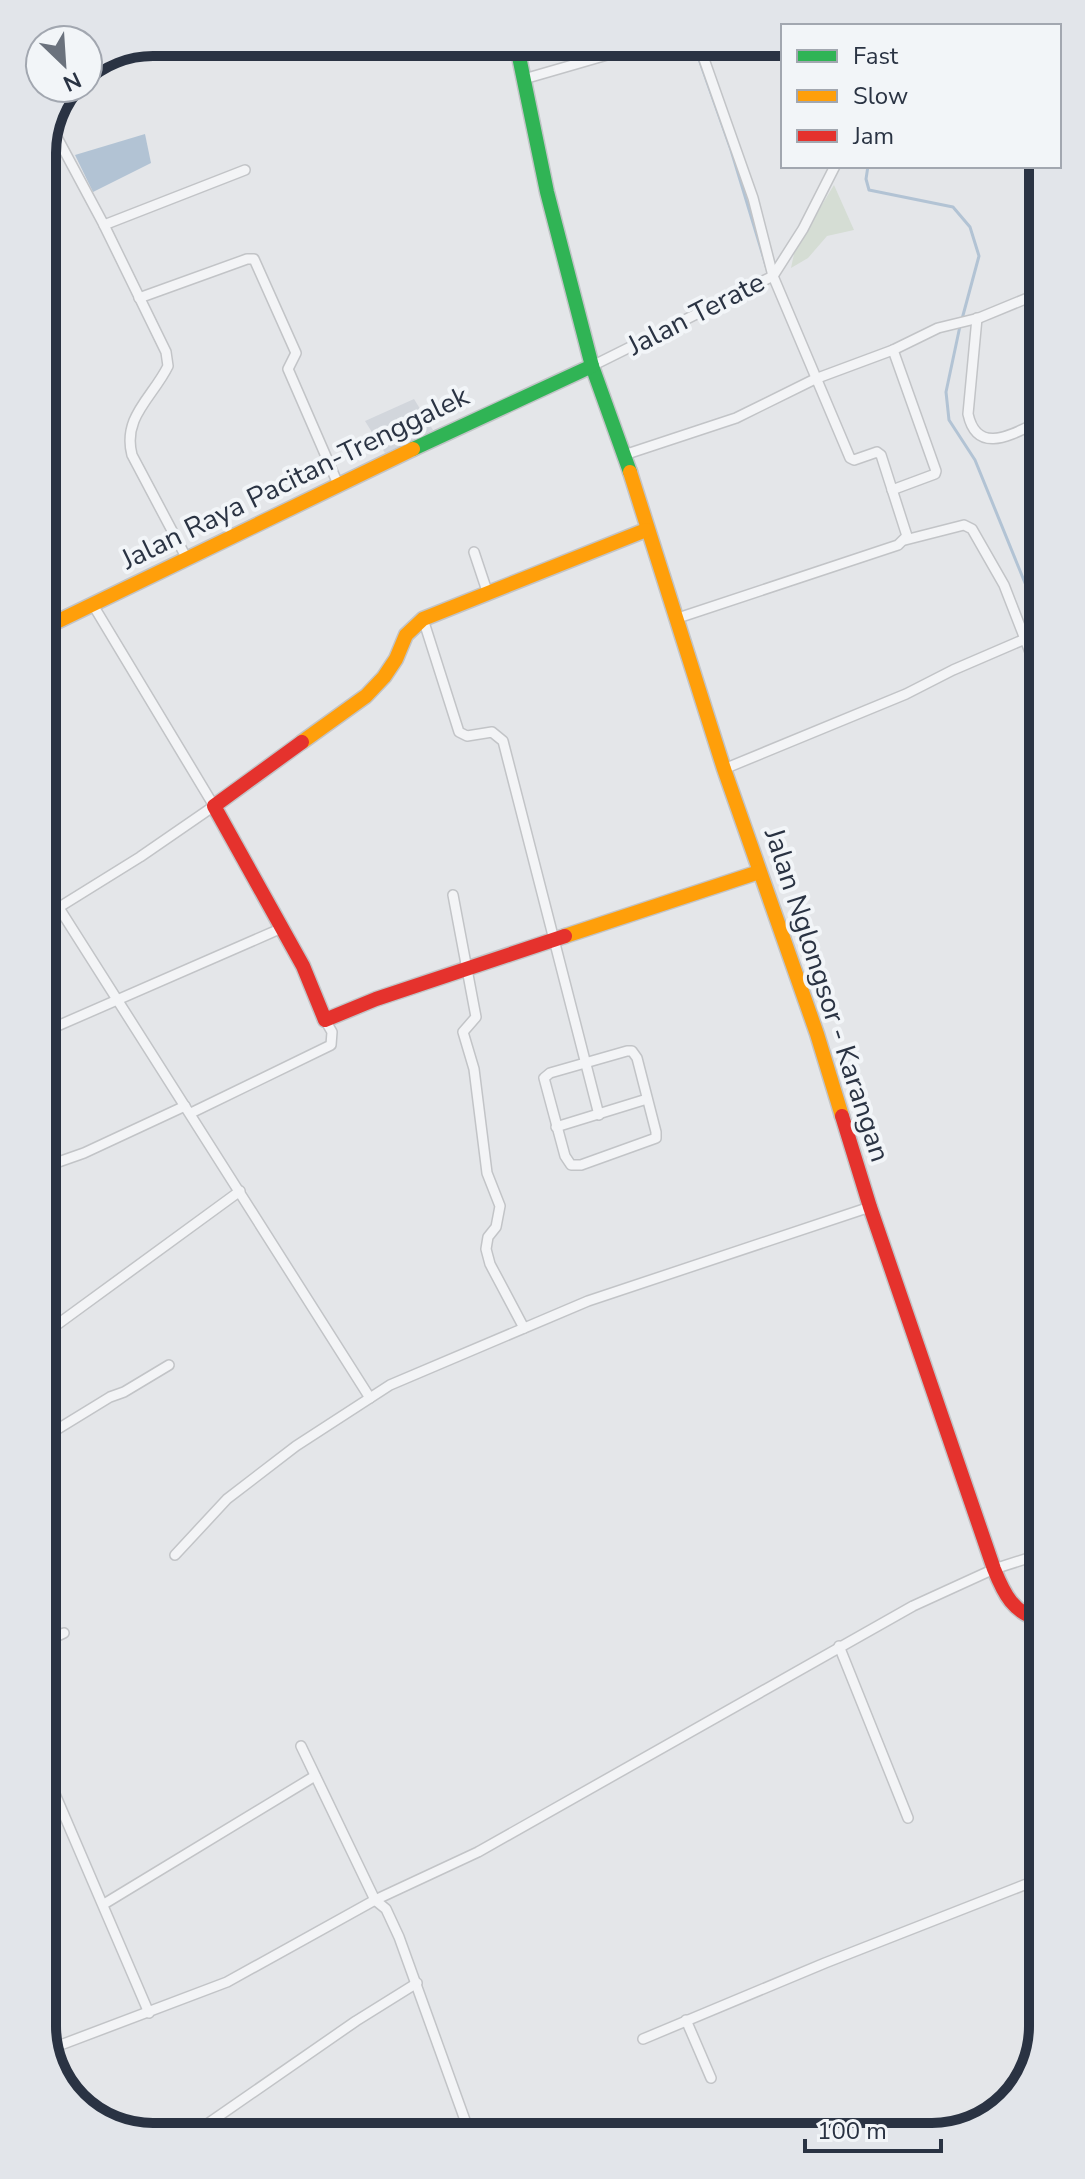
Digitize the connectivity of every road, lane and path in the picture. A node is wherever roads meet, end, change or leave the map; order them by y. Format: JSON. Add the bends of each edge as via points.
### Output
{"nodes":[{"id":1,"x":519,"y":56,"type":"edge"},
{"id":2,"x":604,"y":56,"type":"edge"},
{"id":3,"x":703,"y":56,"type":"edge"},
{"id":4,"x":524,"y":79,"type":"junction"},
{"id":5,"x":57,"y":138,"type":"edge"},
{"id":6,"x":834,"y":168,"type":"edge"},
{"id":7,"x":245,"y":170,"type":"dead end"},
{"id":8,"x":104,"y":225,"type":"junction"},
{"id":9,"x":773,"y":276,"type":"junction"},
{"id":10,"x":1029,"y":297,"type":"edge"},
{"id":11,"x":139,"y":298,"type":"junction"},
{"id":12,"x":975,"y":319,"type":"junction"},
{"id":13,"x":893,"y":350,"type":"junction"},
{"id":14,"x":592,"y":366,"type":"junction"},
{"id":15,"x":815,"y":379,"type":"junction"},
{"id":16,"x":1029,"y":426,"type":"edge"},
{"id":17,"x":624,"y":455,"type":"junction"},
{"id":18,"x":338,"y":484,"type":"junction"},
{"id":19,"x":892,"y":490,"type":"junction"},
{"id":20,"x":646,"y":530,"type":"junction"},
{"id":21,"x":905,"y":540,"type":"junction"},
{"id":22,"x":474,"y":552,"type":"dead end"},
{"id":23,"x":187,"y":559,"type":"junction"},
{"id":24,"x":487,"y":591,"type":"junction"},
{"id":25,"x":93,"y":605,"type":"junction"},
{"id":26,"x":423,"y":619,"type":"junction"},
{"id":27,"x":675,"y":619,"type":"junction"},
{"id":28,"x":56,"y":622,"type":"edge"},
{"id":29,"x":1025,"y":639,"type":"junction"},
{"id":30,"x":1029,"y":650,"type":"edge"},
{"id":31,"x":724,"y":769,"type":"junction"},
{"id":32,"x":214,"y":806,"type":"junction"},
{"id":33,"x":759,"y":872,"type":"junction"},
{"id":34,"x":453,"y":895,"type":"dead end"},
{"id":35,"x":59,"y":908,"type":"junction"},
{"id":36,"x":56,"y":910,"type":"edge"},
{"id":37,"x":282,"y":928,"type":"junction"},
{"id":38,"x":555,"y":941,"type":"junction"},
{"id":39,"x":466,"y":970,"type":"junction"},
{"id":40,"x":116,"y":999,"type":"junction"},
{"id":41,"x":325,"y":1020,"type":"junction"},
{"id":42,"x":56,"y":1026,"type":"edge"},
{"id":43,"x":585,"y":1062,"type":"junction"},
{"id":44,"x":647,"y":1099,"type":"junction"},
{"id":45,"x":188,"y":1110,"type":"junction"},
{"id":46,"x":599,"y":1115,"type":"junction"},
{"id":47,"x":556,"y":1127,"type":"junction"},
{"id":48,"x":56,"y":1163,"type":"edge"},
{"id":49,"x":240,"y":1191,"type":"junction"},
{"id":50,"x":870,"y":1207,"type":"junction"},
{"id":51,"x":56,"y":1325,"type":"edge"},
{"id":52,"x":524,"y":1328,"type":"junction"},
{"id":53,"x":169,"y":1365,"type":"dead end"},
{"id":54,"x":370,"y":1398,"type":"junction"},
{"id":55,"x":56,"y":1430,"type":"edge"},
{"id":56,"x":175,"y":1555,"type":"dead end"},
{"id":57,"x":1029,"y":1558,"type":"edge"},
{"id":58,"x":994,"y":1569,"type":"junction"},
{"id":59,"x":1029,"y":1618,"type":"edge"},
{"id":60,"x":64,"y":1633,"type":"dead end"},
{"id":61,"x":56,"y":1637,"type":"edge"},
{"id":62,"x":839,"y":1646,"type":"junction"},
{"id":63,"x":301,"y":1746,"type":"dead end"},
{"id":64,"x":315,"y":1776,"type":"junction"},
{"id":65,"x":56,"y":1796,"type":"edge"},
{"id":66,"x":908,"y":1818,"type":"dead end"},
{"id":67,"x":1029,"y":1883,"type":"edge"},
{"id":68,"x":375,"y":1900,"type":"junction"},
{"id":69,"x":104,"y":1904,"type":"junction"},
{"id":70,"x":417,"y":1983,"type":"junction"},
{"id":71,"x":149,"y":2013,"type":"junction"},
{"id":72,"x":686,"y":2020,"type":"junction"},
{"id":73,"x":643,"y":2039,"type":"dead end"},
{"id":74,"x":58,"y":2046,"type":"edge"},
{"id":75,"x":711,"y":2078,"type":"dead end"},
{"id":76,"x":209,"y":2123,"type":"edge"},
{"id":77,"x":466,"y":2123,"type":"edge"}],
"edges":[{"from":1,"to":4,"type":"main road"},
{"from":2,"to":4,"type":"street"},
{"from":3,"to":9,"type":"street","via":[[753,198]]},
{"from":4,"to":14,"type":"main road","name":"Jalan Nglongsor - Karangan"},
{"from":5,"to":8,"type":"street"},
{"from":6,"to":9,"type":"street","name":"Jalan Terate"},
{"from":7,"to":8,"type":"street"},
{"from":8,"to":11,"type":"street"},
{"from":9,"to":14,"type":"street","name":"Jalan Terate"},
{"from":9,"to":15,"type":"street"},
{"from":10,"to":12,"type":"street"},
{"from":11,"to":18,"type":"street","via":[[254,259],[296,353],[288,369]]},
{"from":11,"to":23,"type":"street","via":[[168,366],[140,406],[129,444]]},
{"from":12,"to":13,"type":"street","via":[[941,327]]},
{"from":12,"to":16,"type":"street","via":[[970,426],[984,438],[996,439]]},
{"from":13,"to":15,"type":"street"},
{"from":13,"to":19,"type":"street","via":[[936,471]]},
{"from":14,"to":17,"type":"main road","name":"Jalan Nglongsor - Karangan"},
{"from":14,"to":18,"type":"main road","name":"Jalan Raya Pacitan-Trenggalek"},
{"from":15,"to":17,"type":"street","via":[[736,418]]},
{"from":15,"to":19,"type":"street","via":[[850,458],[879,453]]},
{"from":17,"to":20,"type":"main road","name":"Jalan Nglongsor - Karangan"},
{"from":18,"to":23,"type":"main road","name":"Jalan Raya Pacitan-Trenggalek"},
{"from":19,"to":21,"type":"street"},
{"from":20,"to":24,"type":"main road"},
{"from":20,"to":27,"type":"main road","name":"Jalan Nglongsor - Karangan"},
{"from":21,"to":27,"type":"street"},
{"from":21,"to":29,"type":"street","via":[[964,525],[972,529],[1004,585]]},
{"from":22,"to":24,"type":"street"},
{"from":23,"to":25,"type":"main road","name":"Jalan Raya Pacitan-Trenggalek"},
{"from":24,"to":26,"type":"main road"},
{"from":25,"to":28,"type":"main road","name":"Jalan Raya Pacitan-Trenggalek"},
{"from":25,"to":32,"type":"street"},
{"from":26,"to":32,"type":"main road","via":[[406,635],[396,659],[366,696]]},
{"from":26,"to":38,"type":"street","via":[[459,732],[492,732],[503,741]]},
{"from":27,"to":31,"type":"main road","name":"Jalan Nglongsor - Karangan"},
{"from":29,"to":30,"type":"street"},
{"from":29,"to":31,"type":"street"},
{"from":31,"to":33,"type":"main road","name":"Jalan Nglongsor - Karangan"},
{"from":32,"to":35,"type":"street"},
{"from":32,"to":37,"type":"main road"},
{"from":33,"to":38,"type":"main road"},
{"from":33,"to":50,"type":"main road","name":"Jalan Nglongsor - Karangan","via":[[817,1034]]},
{"from":34,"to":39,"type":"street"},
{"from":35,"to":36,"type":"street"},
{"from":35,"to":40,"type":"street"},
{"from":37,"to":40,"type":"street"},
{"from":37,"to":41,"type":"main road"},
{"from":38,"to":39,"type":"main road"},
{"from":38,"to":43,"type":"street"},
{"from":39,"to":41,"type":"main road"},
{"from":39,"to":52,"type":"street","via":[[476,1017],[463,1032],[474,1069],[487,1173],[500,1206],[486,1249]]},
{"from":40,"to":42,"type":"street"},
{"from":40,"to":45,"type":"street"},
{"from":41,"to":45,"type":"street","via":[[332,1032],[331,1045]]},
{"from":43,"to":44,"type":"street","via":[[632,1051]]},
{"from":43,"to":46,"type":"street"},
{"from":43,"to":47,"type":"street","via":[[544,1078]]},
{"from":44,"to":46,"type":"street"},
{"from":44,"to":47,"type":"street","via":[[656,1138],[581,1165],[568,1162]]},
{"from":45,"to":48,"type":"street"},
{"from":45,"to":49,"type":"street"},
{"from":46,"to":47,"type":"street"},
{"from":49,"to":51,"type":"street"},
{"from":49,"to":54,"type":"street"},
{"from":50,"to":52,"type":"street","via":[[588,1301]]},
{"from":50,"to":58,"type":"main road","name":"Jalan Nglongsor - Karangan"},
{"from":52,"to":54,"type":"street"},
{"from":53,"to":55,"type":"street"},
{"from":54,"to":56,"type":"street","via":[[227,1499]]},
{"from":57,"to":58,"type":"street"},
{"from":58,"to":59,"type":"main road","name":"Jalan Nglongsor - Karangan","via":[[1007,1600]]},
{"from":58,"to":62,"type":"street"},
{"from":60,"to":61,"type":"street"},
{"from":62,"to":66,"type":"street"},
{"from":62,"to":68,"type":"street","via":[[491,1845]]},
{"from":63,"to":64,"type":"street"},
{"from":64,"to":68,"type":"street"},
{"from":64,"to":69,"type":"street"},
{"from":65,"to":69,"type":"street"},
{"from":67,"to":72,"type":"street"},
{"from":68,"to":70,"type":"street","via":[[386,1909]]},
{"from":68,"to":71,"type":"street","via":[[227,1982]]},
{"from":69,"to":71,"type":"street"},
{"from":70,"to":76,"type":"street"},
{"from":70,"to":77,"type":"street"},
{"from":71,"to":74,"type":"street"},
{"from":72,"to":73,"type":"street"},
{"from":72,"to":75,"type":"street"}]}
